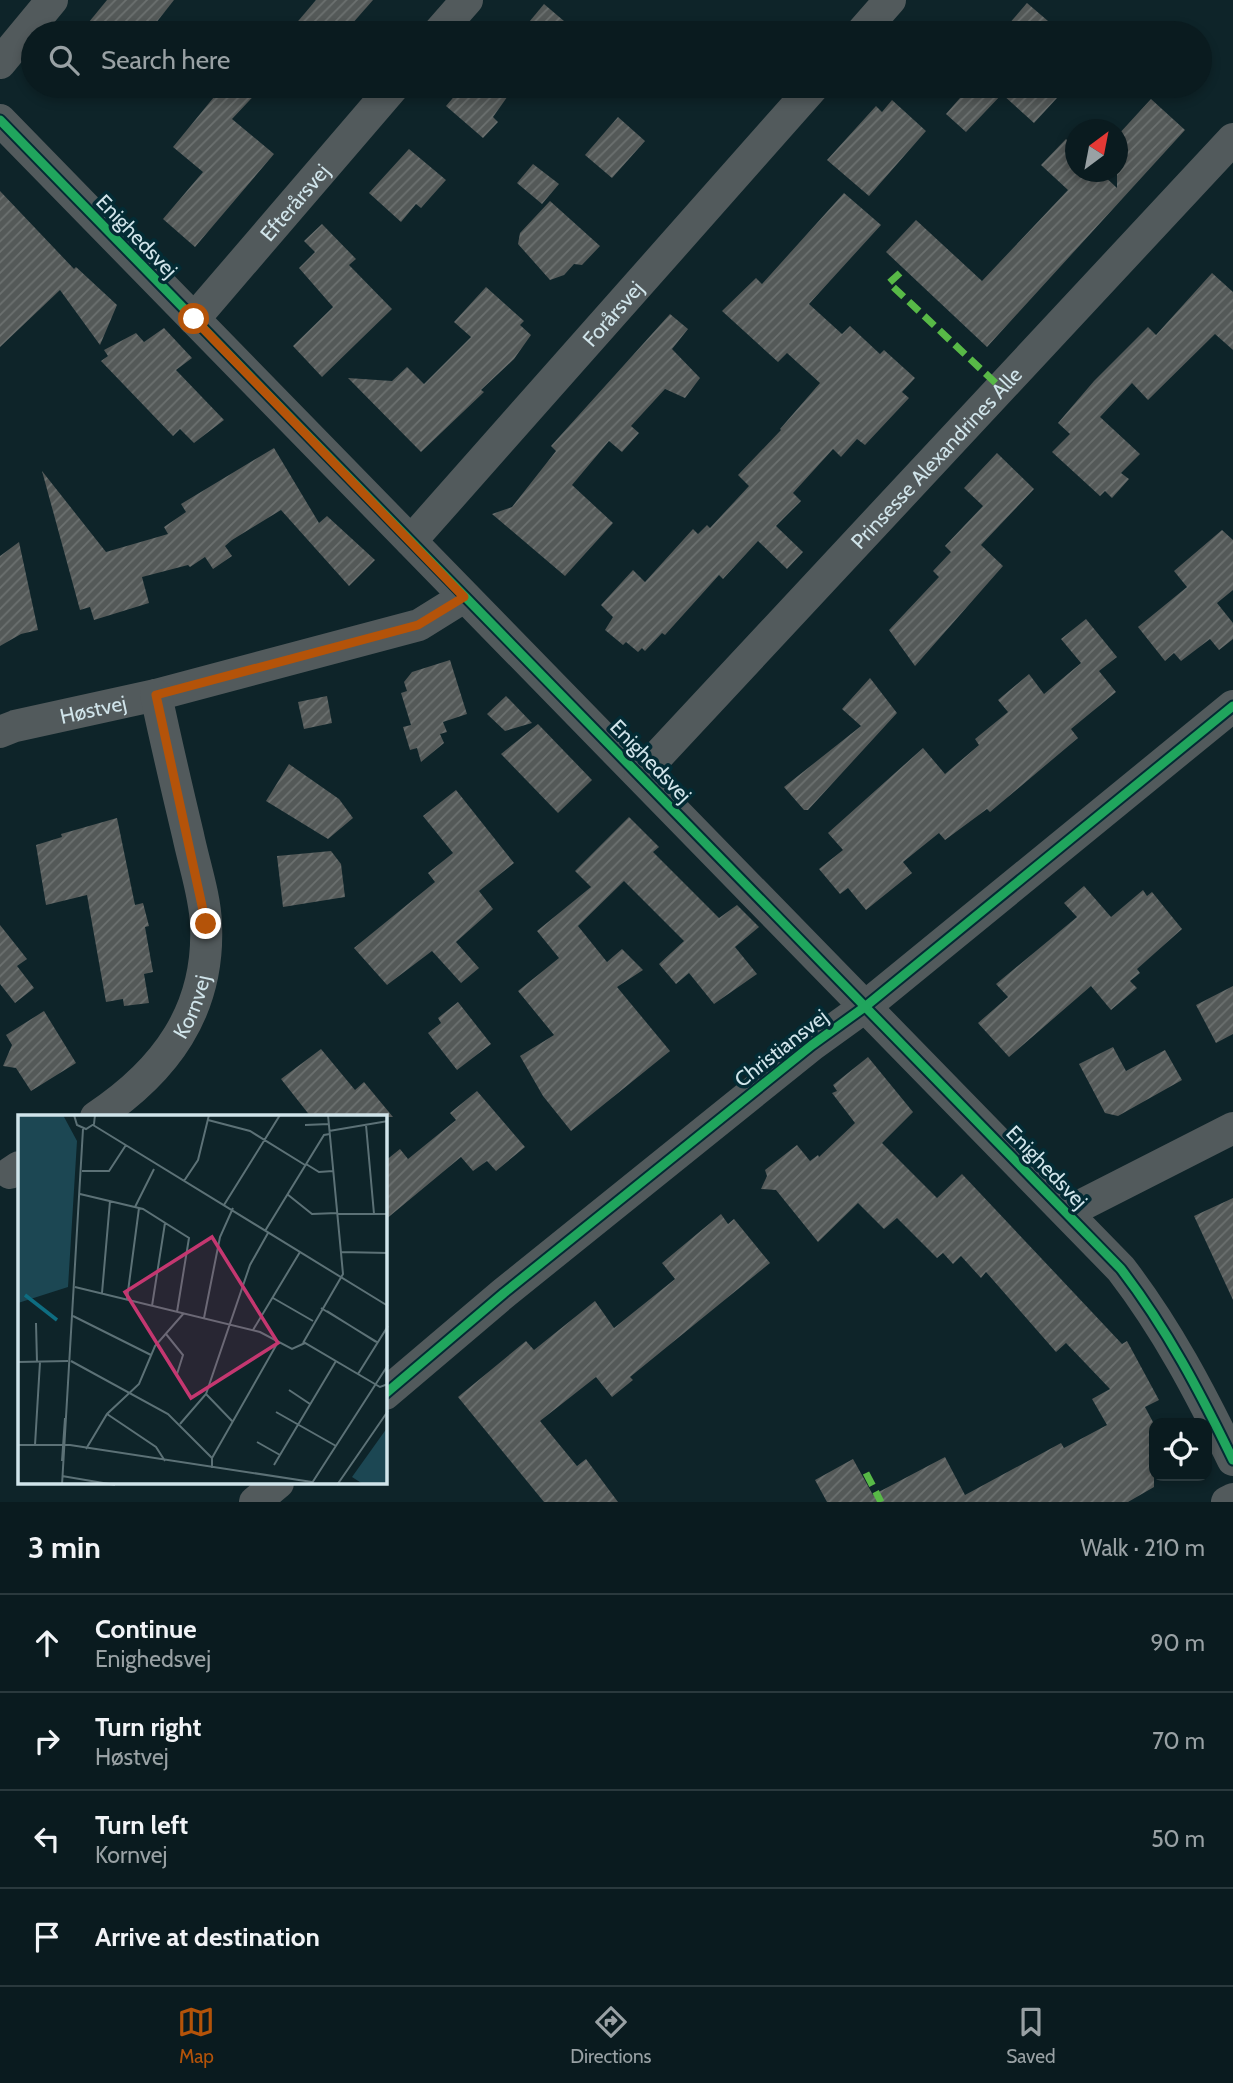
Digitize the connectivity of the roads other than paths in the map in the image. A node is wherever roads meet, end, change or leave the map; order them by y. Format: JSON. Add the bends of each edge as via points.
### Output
{"nodes":[{"id":1,"x":52,"y":0,"type":"edge"},
{"id":2,"x":467,"y":0,"type":"edge"},
{"id":3,"x":890,"y":0,"type":"edge"},
{"id":4,"x":35,"y":21,"type":"edge"},
{"id":5,"x":449,"y":21,"type":"edge"},
{"id":6,"x":872,"y":21,"type":"edge"},
{"id":7,"x":21,"y":38,"type":"edge"},
{"id":8,"x":0,"y":63,"type":"edge"},
{"id":9,"x":384,"y":98,"type":"edge"},
{"id":10,"x":803,"y":98,"type":"edge"},
{"id":11,"x":0,"y":120,"type":"edge"},
{"id":12,"x":1233,"y":139,"type":"edge"},
{"id":13,"x":194,"y":319,"type":"junction"},
{"id":14,"x":411,"y":541,"type":"junction"},
{"id":15,"x":464,"y":597,"type":"junction"},
{"id":16,"x":156,"y":695,"type":"junction"},
{"id":17,"x":1233,"y":706,"type":"edge"},
{"id":18,"x":0,"y":732,"type":"edge"},
{"id":19,"x":640,"y":775,"type":"junction"},
{"id":20,"x":866,"y":1006,"type":"junction"},
{"id":21,"x":99,"y":1115,"type":"edge"},
{"id":22,"x":1233,"y":1128,"type":"edge"},
{"id":23,"x":1068,"y":1212,"type":"junction"},
{"id":24,"x":387,"y":1392,"type":"edge"},
{"id":25,"x":1233,"y":1460,"type":"edge"},
{"id":26,"x":277,"y":1484,"type":"edge"},
{"id":27,"x":1233,"y":1499,"type":"edge"},
{"id":28,"x":255,"y":1502,"type":"edge"},
{"id":29,"x":1227,"y":1502,"type":"edge"}],
"edges":[{"from":1,"to":4,"type":"street"},
{"from":2,"to":5,"type":"street"},
{"from":3,"to":6,"type":"street"},
{"from":7,"to":8,"type":"street"},
{"from":9,"to":13,"type":"street","name":"Efterårsvej"},
{"from":10,"to":14,"type":"street","name":"Forårsvej"},
{"from":11,"to":13,"type":"street","name":"Enighedsvej"},
{"from":12,"to":19,"type":"street","name":"Prinsesse Alexandrines Alle"},
{"from":13,"to":14,"type":"street","name":"Enighedsvej"},
{"from":14,"to":15,"type":"street","name":"Enighedsvej"},
{"from":15,"to":16,"type":"street","name":"Høstvej","via":[[418,625]]},
{"from":15,"to":19,"type":"street","name":"Enighedsvej"},
{"from":16,"to":18,"type":"street","name":"Høstvej"},
{"from":16,"to":21,"type":"street","name":"Kornvej","via":[[206,924],[202,969],[191,1015],[167,1057],[128,1096]]},
{"from":17,"to":20,"type":"street","name":"Christiansvej"},
{"from":19,"to":20,"type":"street","name":"Enighedsvej"},
{"from":20,"to":23,"type":"street","name":"Enighedsvej"},
{"from":20,"to":24,"type":"street","name":"Christiansvej","via":[[737,1105]]},
{"from":22,"to":23,"type":"street"},
{"from":23,"to":25,"type":"street","name":"Enighedsvej","via":[[1153,1311],[1184,1361]]},
{"from":26,"to":28,"type":"street"},
{"from":27,"to":29,"type":"street"}]}
